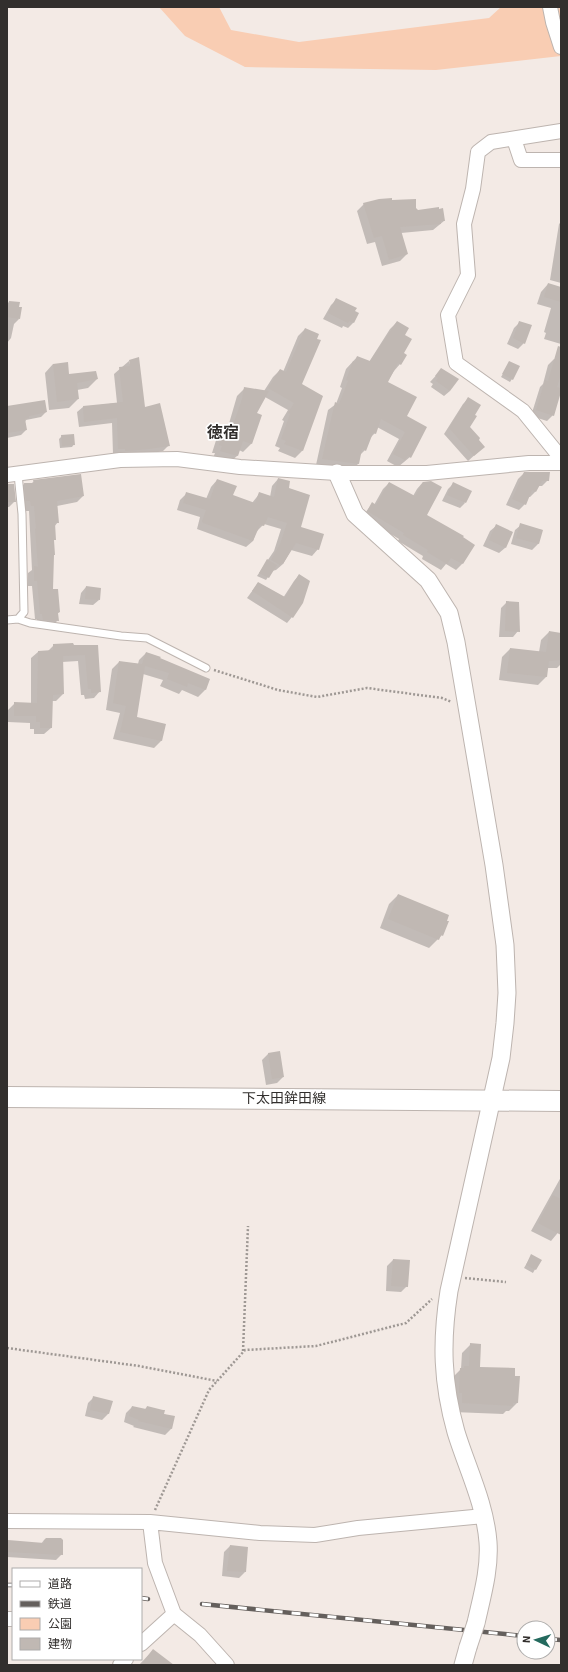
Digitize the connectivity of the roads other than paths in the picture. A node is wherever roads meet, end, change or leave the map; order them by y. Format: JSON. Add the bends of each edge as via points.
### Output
{"nodes":[{"id":1,"x":550,"y":7,"type":"edge"},
{"id":2,"x":561,"y":47,"type":"edge"},
{"id":3,"x":561,"y":130,"type":"edge"},
{"id":4,"x":514,"y":139,"type":"junction"},
{"id":5,"x":561,"y":160,"type":"edge"},
{"id":6,"x":561,"y":458,"type":"edge"},
{"id":7,"x":561,"y":463,"type":"edge"},
{"id":8,"x":337,"y":473,"type":"junction"},
{"id":9,"x":13,"y":475,"type":"edge"},
{"id":10,"x":18,"y":618,"type":"junction"},
{"id":11,"x":7,"y":620,"type":"edge"},
{"id":12,"x":206,"y":668,"type":"road end"},
{"id":13,"x":7,"y":1097,"type":"edge"},
{"id":14,"x":490,"y":1100,"type":"junction"},
{"id":15,"x":561,"y":1101,"type":"edge"},
{"id":16,"x":484,"y":1516,"type":"junction"},
{"id":17,"x":7,"y":1522,"type":"edge"},
{"id":18,"x":150,"y":1522,"type":"junction"},
{"id":19,"x":174,"y":1614,"type":"junction"},
{"id":20,"x":144,"y":1638,"type":"edge"},
{"id":21,"x":227,"y":1665,"type":"edge"},
{"id":22,"x":463,"y":1665,"type":"edge"}],
"edges":[{"from":1,"to":2,"type":"street"},
{"from":3,"to":4,"type":"street"},
{"from":4,"to":5,"type":"street","via":[[521,160]]},
{"from":4,"to":6,"type":"street","via":[[491,142],[478,152],[473,189],[464,224],[468,275],[448,315],[456,363],[523,411]]},
{"from":7,"to":8,"type":"street","via":[[529,463],[427,474]]},
{"from":8,"to":9,"type":"street","via":[[240,467],[177,459],[120,460]]},
{"from":8,"to":14,"type":"street","via":[[355,514],[428,580],[449,613],[494,865],[505,945],[505,1023],[501,1058]]},
{"from":9,"to":10,"type":"lane","via":[[22,514],[24,612]]},
{"from":10,"to":11,"type":"lane"},
{"from":10,"to":12,"type":"lane","via":[[30,623],[147,638]]},
{"from":13,"to":14,"type":"main road","name":"下太田鉾田線"},
{"from":14,"to":15,"type":"main road","name":"下太田鉾田線"},
{"from":14,"to":16,"type":"street","via":[[450,1287],[443,1347],[447,1392],[456,1432]]},
{"from":16,"to":18,"type":"street","via":[[358,1528],[316,1535],[260,1533]]},
{"from":16,"to":22,"type":"street","bridge":true,"via":[[488,1560],[476,1622]]},
{"from":17,"to":18,"type":"street"},
{"from":18,"to":19,"type":"street","via":[[155,1563]]},
{"from":19,"to":20,"type":"street"},
{"from":19,"to":21,"type":"street","via":[[200,1635]]}]}
